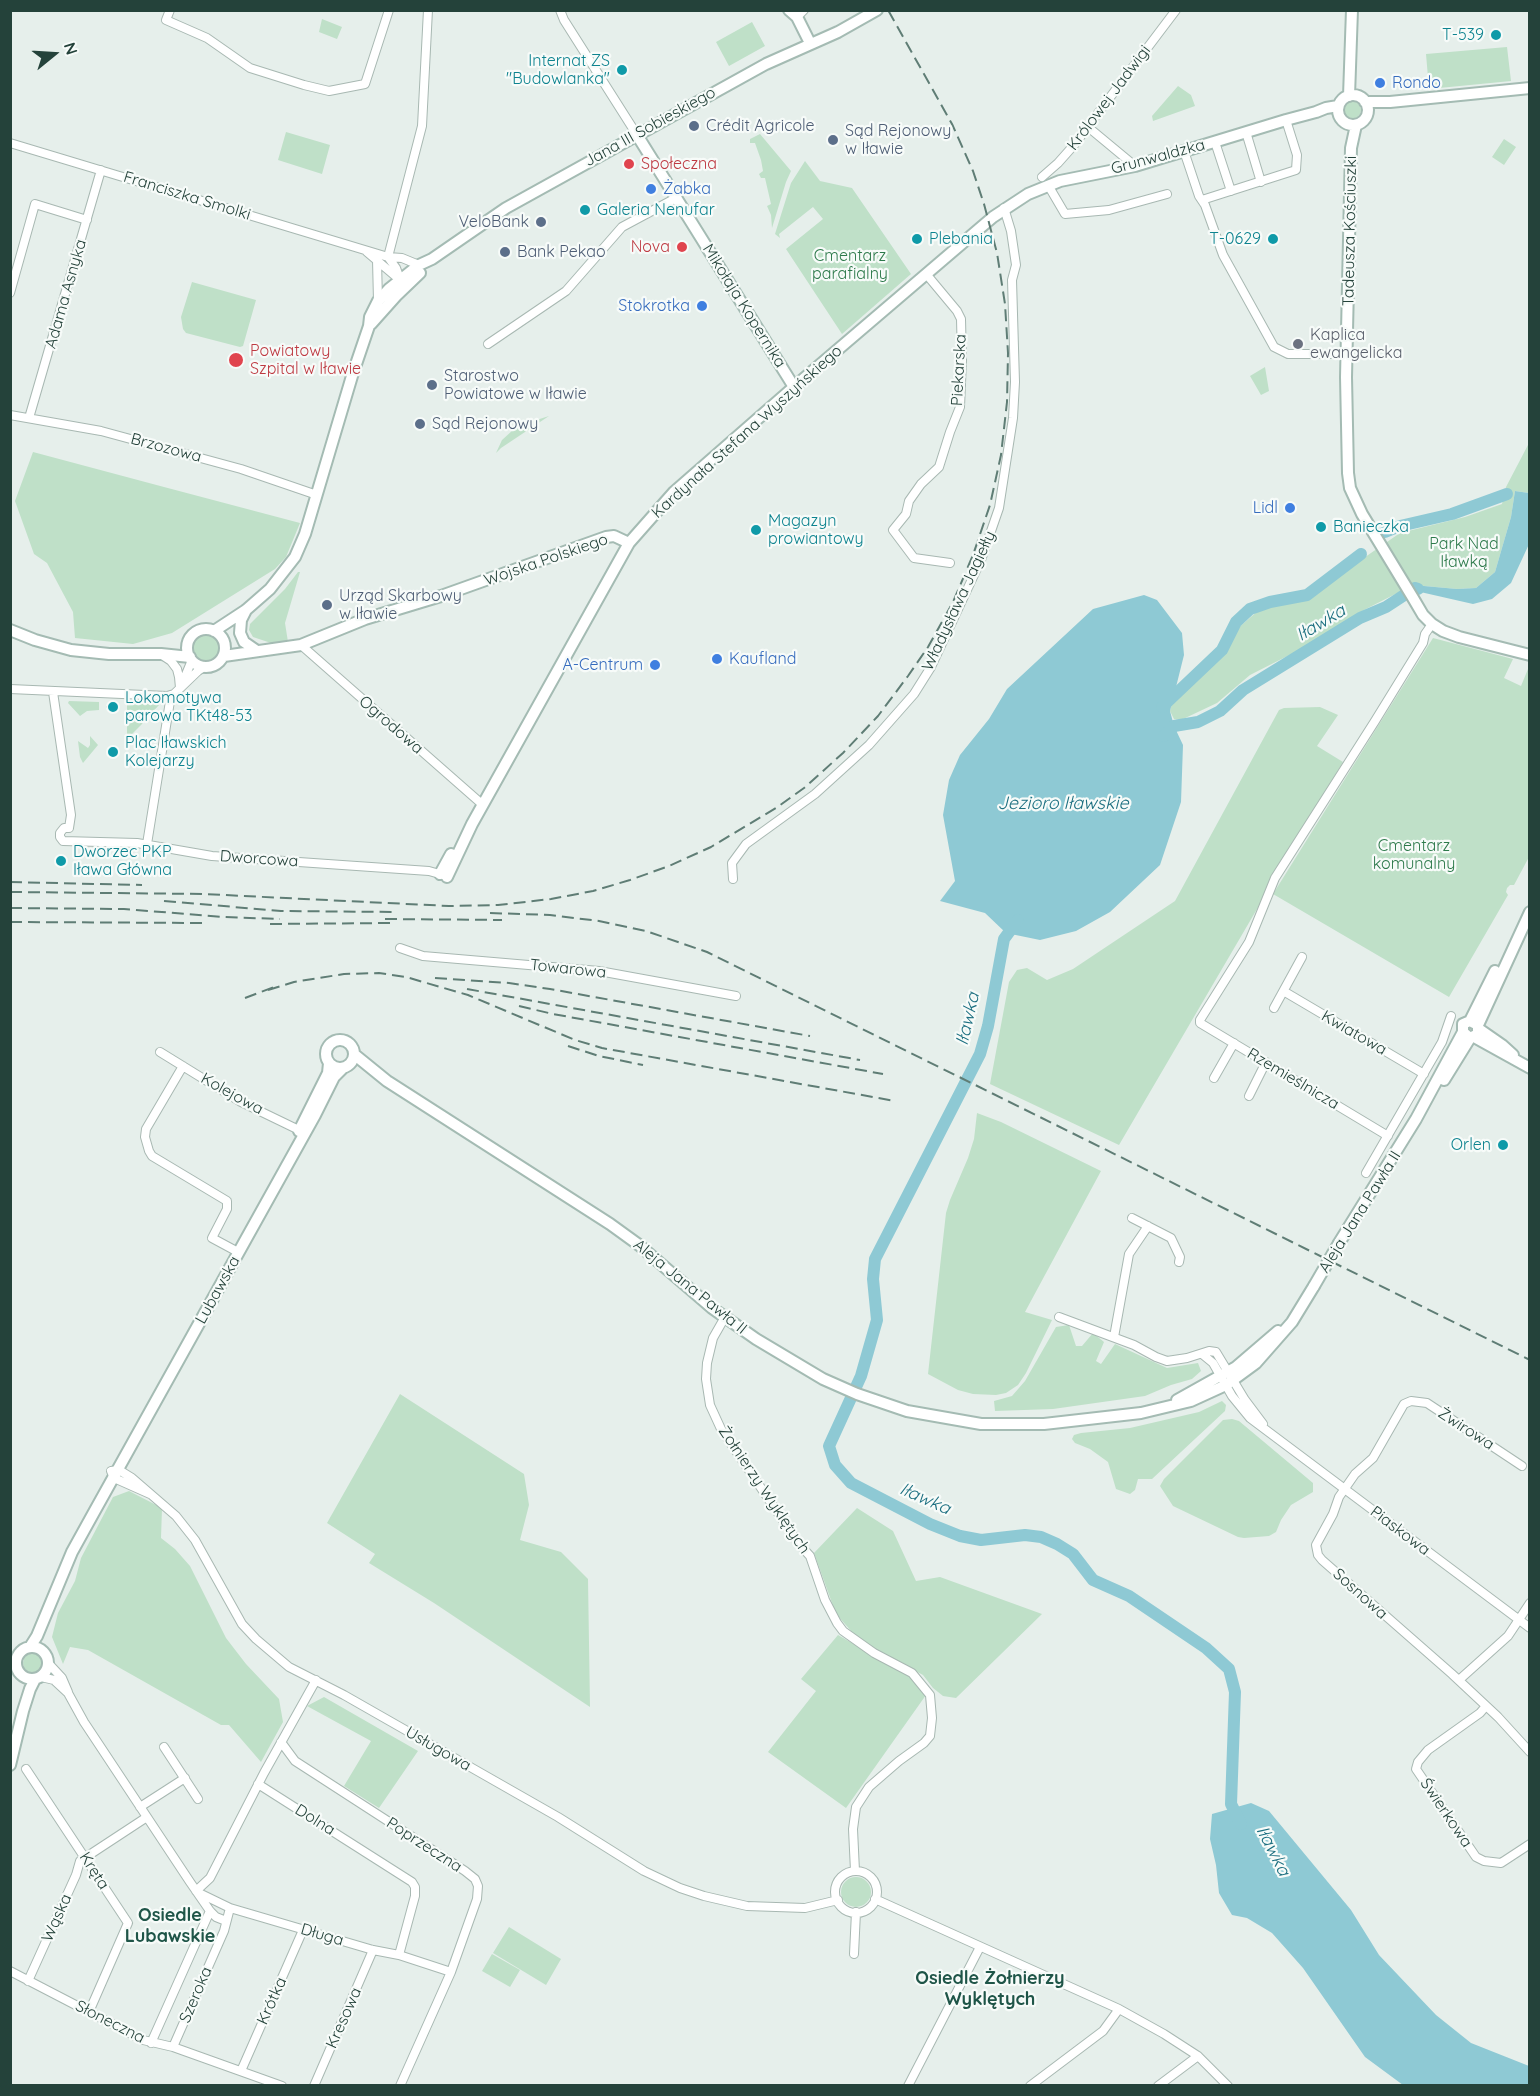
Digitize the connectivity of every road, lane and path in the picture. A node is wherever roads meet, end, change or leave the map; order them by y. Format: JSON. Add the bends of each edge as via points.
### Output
{"nodes":[{"id":1,"x":170,"y":10,"type":"edge"},
{"id":2,"x":428,"y":10,"type":"edge"},
{"id":3,"x":560,"y":10,"type":"edge"},
{"id":4,"x":877,"y":10,"type":"edge"},
{"id":5,"x":1352,"y":10,"type":"edge"},
{"id":6,"x":1358,"y":10,"type":"edge"},
{"id":7,"x":1174,"y":12,"type":"edge"},
{"id":8,"x":388,"y":13,"type":"edge"},
{"id":9,"x":797,"y":13,"type":"edge"},
{"id":10,"x":810,"y":43,"type":"junction"},
{"id":11,"x":1530,"y":87,"type":"edge"},
{"id":12,"x":1360,"y":101,"type":"junction"},
{"id":13,"x":1338,"y":110,"type":"junction"},
{"id":14,"x":1286,"y":120,"type":"junction"},
{"id":15,"x":1352,"y":124,"type":"junction"},
{"id":16,"x":1088,"y":127,"type":"junction"},
{"id":17,"x":1246,"y":132,"type":"junction"},
{"id":18,"x":637,"y":135,"type":"junction"},
{"id":19,"x":1215,"y":142,"type":"junction"},
{"id":20,"x":10,"y":143,"type":"edge"},
{"id":21,"x":1184,"y":151,"type":"junction"},
{"id":22,"x":1135,"y":166,"type":"junction"},
{"id":23,"x":101,"y":170,"type":"junction"},
{"id":24,"x":1045,"y":181,"type":"junction"},
{"id":25,"x":1261,"y":182,"type":"junction"},
{"id":26,"x":1231,"y":191,"type":"junction"},
{"id":27,"x":1167,"y":194,"type":"dead end"},
{"id":28,"x":676,"y":198,"type":"junction"},
{"id":29,"x":1202,"y":200,"type":"junction"},
{"id":30,"x":1004,"y":208,"type":"junction"},
{"id":31,"x":87,"y":220,"type":"junction"},
{"id":32,"x":364,"y":249,"type":"junction"},
{"id":33,"x":388,"y":257,"type":"junction"},
{"id":34,"x":432,"y":259,"type":"junction"},
{"id":35,"x":376,"y":260,"type":"junction"},
{"id":36,"x":419,"y":265,"type":"junction"},
{"id":37,"x":927,"y":274,"type":"junction"},
{"id":38,"x":403,"y":283,"type":"junction"},
{"id":39,"x":10,"y":293,"type":"edge"},
{"id":40,"x":378,"y":301,"type":"junction"},
{"id":41,"x":369,"y":326,"type":"junction"},
{"id":42,"x":488,"y":344,"type":"dead end"},
{"id":43,"x":1347,"y":354,"type":"junction"},
{"id":44,"x":794,"y":387,"type":"junction"},
{"id":45,"x":10,"y":416,"type":"edge"},
{"id":46,"x":28,"y":418,"type":"junction"},
{"id":47,"x":318,"y":495,"type":"junction"},
{"id":48,"x":629,"y":543,"type":"junction"},
{"id":49,"x":950,"y":563,"type":"dead end"},
{"id":50,"x":246,"y":610,"type":"junction"},
{"id":51,"x":1432,"y":624,"type":"junction"},
{"id":52,"x":10,"y":630,"type":"edge"},
{"id":53,"x":214,"y":631,"type":"junction"},
{"id":54,"x":301,"y":645,"type":"junction"},
{"id":55,"x":188,"y":646,"type":"junction"},
{"id":56,"x":224,"y":647,"type":"junction"},
{"id":57,"x":256,"y":651,"type":"junction"},
{"id":58,"x":160,"y":654,"type":"junction"},
{"id":59,"x":1530,"y":655,"type":"edge"},
{"id":60,"x":191,"y":659,"type":"junction"},
{"id":61,"x":204,"y":667,"type":"junction"},
{"id":62,"x":180,"y":688,"type":"junction"},
{"id":63,"x":10,"y":689,"type":"edge"},
{"id":64,"x":53,"y":692,"type":"junction"},
{"id":65,"x":171,"y":695,"type":"junction"},
{"id":66,"x":483,"y":805,"type":"junction"},
{"id":67,"x":147,"y":844,"type":"junction"},
{"id":68,"x":444,"y":876,"type":"joint"},
{"id":69,"x":733,"y":879,"type":"dead end"},
{"id":70,"x":1529,"y":913,"type":"edge"},
{"id":71,"x":400,"y":948,"type":"dead end"},
{"id":72,"x":1302,"y":957,"type":"dead end"},
{"id":73,"x":1285,"y":992,"type":"junction"},
{"id":74,"x":736,"y":996,"type":"dead end"},
{"id":75,"x":1274,"y":1008,"type":"dead end"},
{"id":76,"x":1470,"y":1029,"type":"junction"},
{"id":77,"x":1234,"y":1043,"type":"junction"},
{"id":78,"x":160,"y":1052,"type":"dead end"},
{"id":79,"x":1266,"y":1062,"type":"junction"},
{"id":80,"x":329,"y":1063,"type":"junction"},
{"id":81,"x":349,"y":1063,"type":"junction"},
{"id":82,"x":183,"y":1066,"type":"junction"},
{"id":83,"x":1530,"y":1068,"type":"edge"},
{"id":84,"x":1424,"y":1074,"type":"junction"},
{"id":85,"x":1214,"y":1078,"type":"dead end"},
{"id":86,"x":1249,"y":1096,"type":"dead end"},
{"id":87,"x":302,"y":1132,"type":"junction"},
{"id":88,"x":1388,"y":1136,"type":"junction"},
{"id":89,"x":1366,"y":1173,"type":"dead end"},
{"id":90,"x":1132,"y":1218,"type":"dead end"},
{"id":91,"x":1148,"y":1226,"type":"junction"},
{"id":92,"x":236,"y":1251,"type":"junction"},
{"id":93,"x":1179,"y":1262,"type":"dead end"},
{"id":94,"x":725,"y":1317,"type":"junction"},
{"id":95,"x":1059,"y":1317,"type":"dead end"},
{"id":96,"x":1113,"y":1337,"type":"junction"},
{"id":97,"x":1227,"y":1378,"type":"junction"},
{"id":98,"x":1522,"y":1466,"type":"dead end"},
{"id":99,"x":115,"y":1473,"type":"junction"},
{"id":100,"x":1345,"y":1490,"type":"junction"},
{"id":101,"x":1530,"y":1603,"type":"edge"},
{"id":102,"x":48,"y":1610,"type":"junction"},
{"id":103,"x":1518,"y":1620,"type":"junction"},
{"id":104,"x":1530,"y":1628,"type":"edge"},
{"id":105,"x":30,"y":1647,"type":"junction"},
{"id":106,"x":44,"y":1652,"type":"junction"},
{"id":107,"x":49,"y":1664,"type":"junction"},
{"id":108,"x":22,"y":1676,"type":"junction"},
{"id":109,"x":38,"y":1678,"type":"junction"},
{"id":110,"x":316,"y":1680,"type":"junction"},
{"id":111,"x":1459,"y":1680,"type":"junction"},
{"id":112,"x":68,"y":1694,"type":"junction"},
{"id":113,"x":1486,"y":1706,"type":"junction"},
{"id":114,"x":281,"y":1742,"type":"junction"},
{"id":115,"x":10,"y":1744,"type":"edge"},
{"id":116,"x":164,"y":1747,"type":"dead end"},
{"id":117,"x":1530,"y":1752,"type":"edge"},
{"id":118,"x":10,"y":1765,"type":"edge"},
{"id":119,"x":26,"y":1769,"type":"dead end"},
{"id":120,"x":184,"y":1778,"type":"junction"},
{"id":121,"x":258,"y":1784,"type":"junction"},
{"id":122,"x":198,"y":1799,"type":"dead end"},
{"id":123,"x":140,"y":1807,"type":"junction"},
{"id":124,"x":147,"y":1818,"type":"junction"},
{"id":125,"x":1530,"y":1844,"type":"edge"},
{"id":126,"x":85,"y":1857,"type":"junction"},
{"id":127,"x":855,"y":1871,"type":"junction"},
{"id":128,"x":196,"y":1891,"type":"junction"},
{"id":129,"x":875,"y":1899,"type":"junction"},
{"id":130,"x":838,"y":1900,"type":"junction"},
{"id":131,"x":230,"y":1908,"type":"junction"},
{"id":132,"x":210,"y":1911,"type":"junction"},
{"id":133,"x":856,"y":1912,"type":"junction"},
{"id":134,"x":226,"y":1921,"type":"junction"},
{"id":135,"x":303,"y":1930,"type":"junction"},
{"id":136,"x":980,"y":1947,"type":"junction"},
{"id":137,"x":373,"y":1950,"type":"junction"},
{"id":138,"x":854,"y":1954,"type":"dead end"},
{"id":139,"x":399,"y":1955,"type":"junction"},
{"id":140,"x":10,"y":1971,"type":"edge"},
{"id":141,"x":450,"y":1972,"type":"junction"},
{"id":142,"x":28,"y":1981,"type":"junction"},
{"id":143,"x":1119,"y":2009,"type":"junction"},
{"id":144,"x":89,"y":2012,"type":"junction"},
{"id":145,"x":152,"y":2043,"type":"junction"},
{"id":146,"x":173,"y":2047,"type":"junction"},
{"id":147,"x":1198,"y":2056,"type":"junction"},
{"id":148,"x":241,"y":2071,"type":"junction"},
{"id":149,"x":282,"y":2085,"type":"edge"},
{"id":150,"x":314,"y":2085,"type":"edge"},
{"id":151,"x":400,"y":2085,"type":"edge"},
{"id":152,"x":908,"y":2085,"type":"edge"},
{"id":153,"x":1030,"y":2085,"type":"edge"},
{"id":154,"x":1158,"y":2085,"type":"edge"},
{"id":155,"x":1228,"y":2085,"type":"edge"}],
"edges":[{"from":1,"to":8,"type":"street","via":[[166,20],[207,38],[250,68],[329,91],[365,84]]},
{"from":2,"to":33,"type":"street","via":[[422,126]]},
{"from":3,"to":18,"type":"street","name":"Mikołaja Kopernika"},
{"from":4,"to":10,"type":"street","name":"Jana III Sobieskiego"},
{"from":5,"to":12,"type":"street"},
{"from":6,"to":12,"type":"street"},
{"from":7,"to":16,"type":"street","name":"Królowej Jadwigi"},
{"from":9,"to":10,"type":"street"},
{"from":10,"to":18,"type":"street","name":"Jana III Sobieskiego"},
{"from":11,"to":12,"type":"street","via":[[1390,102]]},
{"from":12,"to":13,"type":"street","via":[[1341,101]]},
{"from":12,"to":15,"type":"street","via":[[1363,121]]},
{"from":13,"to":14,"type":"street","name":"Grunwaldzka","via":[[1326,108]]},
{"from":13,"to":15,"type":"street","via":[[1344,122]]},
{"from":14,"to":17,"type":"street","name":"Grunwaldzka"},
{"from":14,"to":25,"type":"street","via":[[1298,166],[1294,172]]},
{"from":15,"to":43,"type":"street","name":"Tadeusza Kościuszki"},
{"from":16,"to":22,"type":"street"},
{"from":16,"to":24,"type":"street","name":"Królowej Jadwigi"},
{"from":17,"to":19,"type":"street","name":"Grunwaldzka"},
{"from":17,"to":25,"type":"street"},
{"from":18,"to":28,"type":"street","name":"Mikołaja Kopernika"},
{"from":18,"to":34,"type":"street","name":"Jana III Sobieskiego","via":[[506,208]]},
{"from":19,"to":21,"type":"street","name":"Grunwaldzka"},
{"from":19,"to":26,"type":"street"},
{"from":20,"to":23,"type":"street","name":"Franciszka Smolki"},
{"from":21,"to":22,"type":"street","name":"Grunwaldzka"},
{"from":21,"to":29,"type":"street"},
{"from":22,"to":24,"type":"street","name":"Grunwaldzka"},
{"from":23,"to":31,"type":"street","name":"Adama Asnyka"},
{"from":23,"to":32,"type":"street","name":"Franciszka Smolki"},
{"from":24,"to":27,"type":"street","via":[[1065,214],[1109,210]]},
{"from":24,"to":30,"type":"street","name":"Grunwaldzka"},
{"from":25,"to":26,"type":"street"},
{"from":26,"to":29,"type":"street"},
{"from":28,"to":42,"type":"street","via":[[622,227],[566,291]]},
{"from":28,"to":44,"type":"street","name":"Mikołaja Kopernika"},
{"from":29,"to":43,"type":"street","via":[[1223,255],[1274,347],[1288,354]]},
{"from":30,"to":37,"type":"street","name":"Kardynała Stefana Wyszyńskiego"},
{"from":30,"to":69,"type":"street","name":"Władysława Jagiełły","via":[[1016,265],[1012,280],[1013,418],[999,508],[981,560],[931,667],[914,694],[890,723],[815,794],[746,844],[732,863]]},
{"from":31,"to":39,"type":"street","via":[[35,204]]},
{"from":31,"to":46,"type":"street","name":"Adama Asnyka"},
{"from":32,"to":33,"type":"street","name":"Franciszka Smolki"},
{"from":32,"to":35,"type":"street","name":"Franciszka Smolki"},
{"from":33,"to":36,"type":"street","name":"Franciszka Smolki"},
{"from":33,"to":38,"type":"street"},
{"from":34,"to":36,"type":"street","name":"Jana III Sobieskiego"},
{"from":34,"to":38,"type":"street","name":"Jana III Sobieskiego"},
{"from":35,"to":38,"type":"street","name":"Franciszka Smolki"},
{"from":35,"to":40,"type":"street"},
{"from":36,"to":38,"type":"street","name":"Jana III Sobieskiego"},
{"from":37,"to":44,"type":"street","name":"Kardynała Stefana Wyszyńskiego"},
{"from":37,"to":49,"type":"street","name":"Piekarska","via":[[961,319],[960,407],[939,467],[921,484],[909,501],[906,514],[892,530],[914,558]]},
{"from":38,"to":40,"type":"street"},
{"from":38,"to":41,"type":"street"},
{"from":40,"to":41,"type":"street"},
{"from":41,"to":47,"type":"street"},
{"from":43,"to":51,"type":"street","name":"Tadeusza Kościuszki","via":[[1350,488],[1362,514]]},
{"from":44,"to":48,"type":"street","name":"Kardynała Stefana Wyszyńskiego","via":[[674,492]]},
{"from":45,"to":46,"type":"street","name":"Brzozowa"},
{"from":46,"to":47,"type":"street","name":"Brzozowa","via":[[123,437]]},
{"from":47,"to":50,"type":"street","via":[[295,557],[278,580]]},
{"from":48,"to":54,"type":"street","name":"Wojska Polskiego","via":[[606,537],[365,619]]},
{"from":48,"to":66,"type":"street","name":"Kardynała Stefana Wyszyńskiego"},
{"from":50,"to":53,"type":"street"},
{"from":50,"to":56,"type":"street"},
{"from":50,"to":57,"type":"street","via":[[240,633]]},
{"from":51,"to":59,"type":"street","via":[[1458,637]]},
{"from":51,"to":77,"type":"street","name":"Rzemieślnicza","via":[[1275,878],[1249,942],[1200,1020]]},
{"from":52,"to":58,"type":"street","via":[[71,650]]},
{"from":53,"to":55,"type":"street","via":[[197,632]]},
{"from":53,"to":56,"type":"street"},
{"from":54,"to":57,"type":"street","name":"Wojska Polskiego"},
{"from":54,"to":66,"type":"street","name":"Ogrodowa"},
{"from":55,"to":58,"type":"street"},
{"from":55,"to":60,"type":"street"},
{"from":56,"to":57,"type":"street","name":"Wojska Polskiego"},
{"from":56,"to":61,"type":"street","via":[[216,665]]},
{"from":58,"to":60,"type":"street"},
{"from":58,"to":62,"type":"street","via":[[177,669]]},
{"from":60,"to":61,"type":"street"},
{"from":60,"to":62,"type":"street"},
{"from":61,"to":62,"type":"street"},
{"from":62,"to":65,"type":"street"},
{"from":63,"to":64,"type":"street"},
{"from":64,"to":65,"type":"street"},
{"from":64,"to":67,"type":"street","name":"Dworcowa","via":[[71,815],[69,828],[62,829],[59,835],[63,841]]},
{"from":65,"to":67,"type":"street"},
{"from":66,"to":68,"type":"street","name":"Kardynała Stefana Wyszyńskiego"},
{"from":67,"to":68,"type":"street","name":"Dworcowa","via":[[212,856],[432,871]]},
{"from":70,"to":76,"type":"street","name":"Aleja Jana Pawła II","via":[[1510,943]]},
{"from":71,"to":74,"type":"street","name":"Towarowa","via":[[428,956],[599,971]]},
{"from":72,"to":73,"type":"street"},
{"from":73,"to":75,"type":"street"},
{"from":73,"to":84,"type":"street","name":"Kwiatowa"},
{"from":76,"to":83,"type":"street","via":[[1502,1045]]},
{"from":76,"to":84,"type":"street","via":[[1457,1026],[1451,1016]]},
{"from":76,"to":97,"type":"street","name":"Aleja Jana Pawła II","bridge":true,"via":[[1435,1095],[1416,1119],[1303,1304],[1277,1341],[1252,1366]]},
{"from":77,"to":79,"type":"street","name":"Rzemieślnicza"},
{"from":77,"to":85,"type":"street"},
{"from":78,"to":82,"type":"street","name":"Kolejowa"},
{"from":79,"to":86,"type":"street"},
{"from":79,"to":88,"type":"street","name":"Rzemieślnicza"},
{"from":80,"to":81,"type":"street","via":[[335,1068]]},
{"from":80,"to":81,"type":"street","via":[[326,1051],[330,1044],[344,1040],[354,1048]]},
{"from":80,"to":87,"type":"street","name":"Lubawska"},
{"from":81,"to":87,"type":"street","name":"Lubawska","via":[[334,1077]]},
{"from":81,"to":94,"type":"street","name":"Aleja Jana Pawła II","via":[[387,1081],[610,1224]]},
{"from":82,"to":87,"type":"street","name":"Kolejowa","via":[[241,1102]]},
{"from":82,"to":92,"type":"street","via":[[146,1129],[147,1144],[152,1156],[227,1201],[227,1209],[212,1238]]},
{"from":84,"to":88,"type":"street"},
{"from":87,"to":92,"type":"street","name":"Lubawska"},
{"from":88,"to":89,"type":"street"},
{"from":90,"to":91,"type":"street"},
{"from":91,"to":93,"type":"street","via":[[1171,1238]]},
{"from":91,"to":96,"type":"street","via":[[1129,1254]]},
{"from":92,"to":99,"type":"street","name":"Lubawska"},
{"from":94,"to":97,"type":"street","name":"Aleja Jana Pawła II","via":[[785,1358],[857,1394],[930,1416],[981,1424],[1044,1424],[1125,1415],[1191,1401]]},
{"from":94,"to":127,"type":"street","name":"Żołnierzy Wyklętych","via":[[713,1338],[706,1379],[710,1405],[722,1429],[810,1556],[825,1600],[843,1631],[912,1673],[930,1695],[930,1736],[869,1787],[856,1807],[852,1829]]},
{"from":95,"to":96,"type":"street"},
{"from":96,"to":97,"type":"street","name":"Piaskowa","via":[[1167,1361],[1216,1352]]},
{"from":97,"to":100,"type":"street","name":"Piaskowa","via":[[1232,1396],[1250,1418]]},
{"from":98,"to":100,"type":"street","name":"Żwirowa","via":[[1427,1403],[1412,1401],[1404,1404],[1373,1458],[1355,1474]]},
{"from":99,"to":102,"type":"street","name":"Lubawska","via":[[72,1552]]},
{"from":99,"to":110,"type":"street","name":"Usługowa","via":[[132,1478],[187,1528],[231,1607],[256,1640],[289,1667]]},
{"from":100,"to":103,"type":"street","name":"Piaskowa"},
{"from":100,"to":111,"type":"street","name":"Sosnowa","via":[[1318,1539],[1318,1555]]},
{"from":101,"to":103,"type":"street"},
{"from":102,"to":105,"type":"street","name":"Lubawska"},
{"from":102,"to":106,"type":"street","name":"Lubawska"},
{"from":103,"to":104,"type":"street","name":"Piaskowa"},
{"from":103,"to":111,"type":"street","via":[[1508,1636]]},
{"from":105,"to":106,"type":"street"},
{"from":105,"to":108,"type":"street","via":[[16,1659]]},
{"from":106,"to":107,"type":"street"},
{"from":107,"to":109,"type":"street"},
{"from":107,"to":112,"type":"street","name":"Długa","via":[[62,1678]]},
{"from":108,"to":109,"type":"street"},
{"from":108,"to":115,"type":"street","via":[[18,1718]]},
{"from":109,"to":112,"type":"street","name":"Długa","via":[[54,1680]]},
{"from":109,"to":118,"type":"street","via":[[30,1689]]},
{"from":110,"to":114,"type":"street"},
{"from":110,"to":130,"type":"street","name":"Usługowa","via":[[558,1817],[655,1877],[704,1896],[747,1906],[805,1908]]},
{"from":111,"to":113,"type":"street","name":"Sosnowa"},
{"from":112,"to":123,"type":"street","name":"Długa"},
{"from":113,"to":117,"type":"street","name":"Sosnowa"},
{"from":113,"to":125,"type":"street","name":"Świerkowa","via":[[1428,1750],[1416,1769],[1476,1857],[1501,1863]]},
{"from":114,"to":121,"type":"street"},
{"from":114,"to":141,"type":"street","name":"Poprzeczna","via":[[295,1761],[476,1880],[477,1899]]},
{"from":116,"to":120,"type":"street"},
{"from":119,"to":126,"type":"street","name":"Kręta"},
{"from":120,"to":122,"type":"street"},
{"from":120,"to":123,"type":"street"},
{"from":121,"to":128,"type":"street","via":[[210,1878]]},
{"from":121,"to":139,"type":"street","name":"Dolna","via":[[412,1882],[415,1896]]},
{"from":123,"to":124,"type":"street","name":"Długa"},
{"from":124,"to":126,"type":"street"},
{"from":124,"to":128,"type":"street","name":"Długa"},
{"from":126,"to":142,"type":"street","name":"Wąska"},
{"from":126,"to":144,"type":"street","name":"Kręta","via":[[128,1923]]},
{"from":127,"to":129,"type":"street","via":[[872,1878],[877,1886]]},
{"from":127,"to":130,"type":"street","via":[[844,1874],[838,1882]]},
{"from":128,"to":131,"type":"street","name":"Długa"},
{"from":128,"to":132,"type":"street","name":"Długa"},
{"from":129,"to":133,"type":"street","via":[[864,1911]]},
{"from":129,"to":136,"type":"street"},
{"from":130,"to":133,"type":"street","via":[[844,1909]]},
{"from":131,"to":134,"type":"street","name":"Szeroka"},
{"from":131,"to":135,"type":"street","name":"Długa"},
{"from":132,"to":134,"type":"street","name":"Długa"},
{"from":132,"to":145,"type":"street","name":"Szeroka"},
{"from":133,"to":138,"type":"street"},
{"from":134,"to":146,"type":"street","name":"Szeroka"},
{"from":135,"to":137,"type":"street","name":"Długa"},
{"from":135,"to":148,"type":"street","name":"Krótka"},
{"from":136,"to":143,"type":"street"},
{"from":136,"to":152,"type":"street"},
{"from":137,"to":139,"type":"street","name":"Długa"},
{"from":137,"to":150,"type":"street","name":"Kresowa"},
{"from":139,"to":141,"type":"street","name":"Długa"},
{"from":140,"to":142,"type":"street","name":"Słoneczna"},
{"from":141,"to":151,"type":"street","name":"Poprzeczna"},
{"from":142,"to":144,"type":"street","name":"Słoneczna"},
{"from":143,"to":147,"type":"street"},
{"from":143,"to":153,"type":"street","via":[[1102,2031]]},
{"from":144,"to":145,"type":"street","name":"Słoneczna"},
{"from":145,"to":146,"type":"street","name":"Słoneczna"},
{"from":146,"to":148,"type":"street","name":"Słoneczna"},
{"from":147,"to":154,"type":"street"},
{"from":147,"to":155,"type":"street"},
{"from":148,"to":149,"type":"street","name":"Słoneczna"}]}
